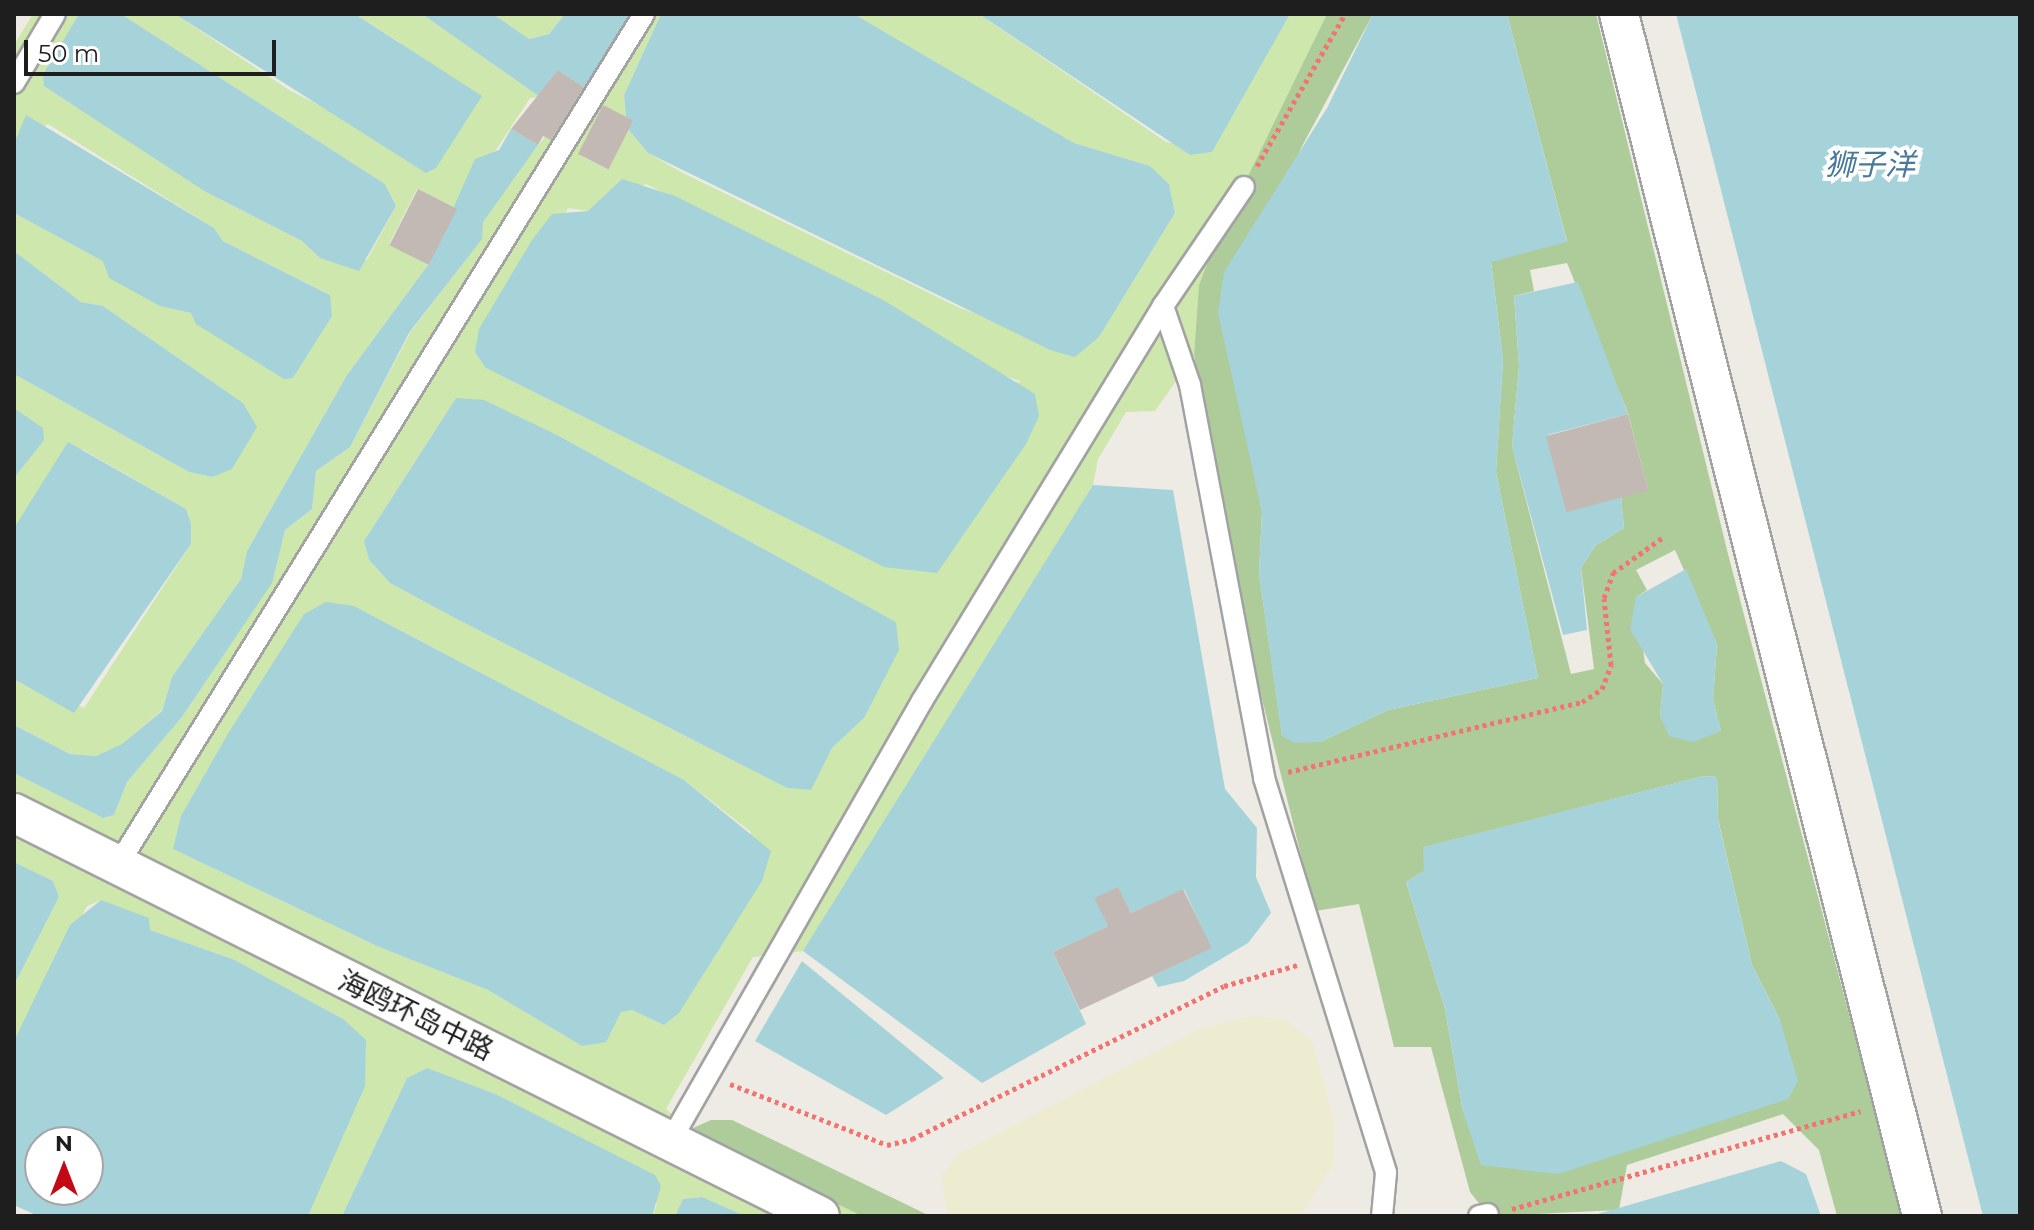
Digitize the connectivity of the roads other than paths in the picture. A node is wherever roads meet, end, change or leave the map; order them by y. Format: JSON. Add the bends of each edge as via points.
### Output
{"nodes":[{"id":1,"x":55,"y":14,"type":"edge"},
{"id":2,"x":644,"y":14,"type":"edge"},
{"id":3,"x":1619,"y":14,"type":"edge"},
{"id":4,"x":14,"y":83,"type":"edge"},
{"id":5,"x":1244,"y":187,"type":"road end"},
{"id":6,"x":1163,"y":306,"type":"junction"},
{"id":7,"x":14,"y":813,"type":"edge"},
{"id":8,"x":116,"y":868,"type":"junction"},
{"id":9,"x":671,"y":1140,"type":"junction"},
{"id":10,"x":820,"y":1216,"type":"edge"},
{"id":11,"x":1382,"y":1216,"type":"edge"},
{"id":12,"x":1922,"y":1216,"type":"edge"}],
"edges":[{"from":1,"to":4,"type":"lane"},
{"from":2,"to":8,"type":"lane"},
{"from":3,"to":12,"type":"street"},
{"from":5,"to":6,"type":"lane"},
{"from":6,"to":9,"type":"lane","via":[[727,1033],[710,1080]]},
{"from":6,"to":11,"type":"lane","via":[[1190,385],[1264,778],[1386,1173]]},
{"from":7,"to":8,"type":"street","name":"海鸥环岛中路"},
{"from":8,"to":9,"type":"street","name":"海鸥环岛中路"},
{"from":9,"to":10,"type":"street","name":"海鸥环岛中路"}]}
